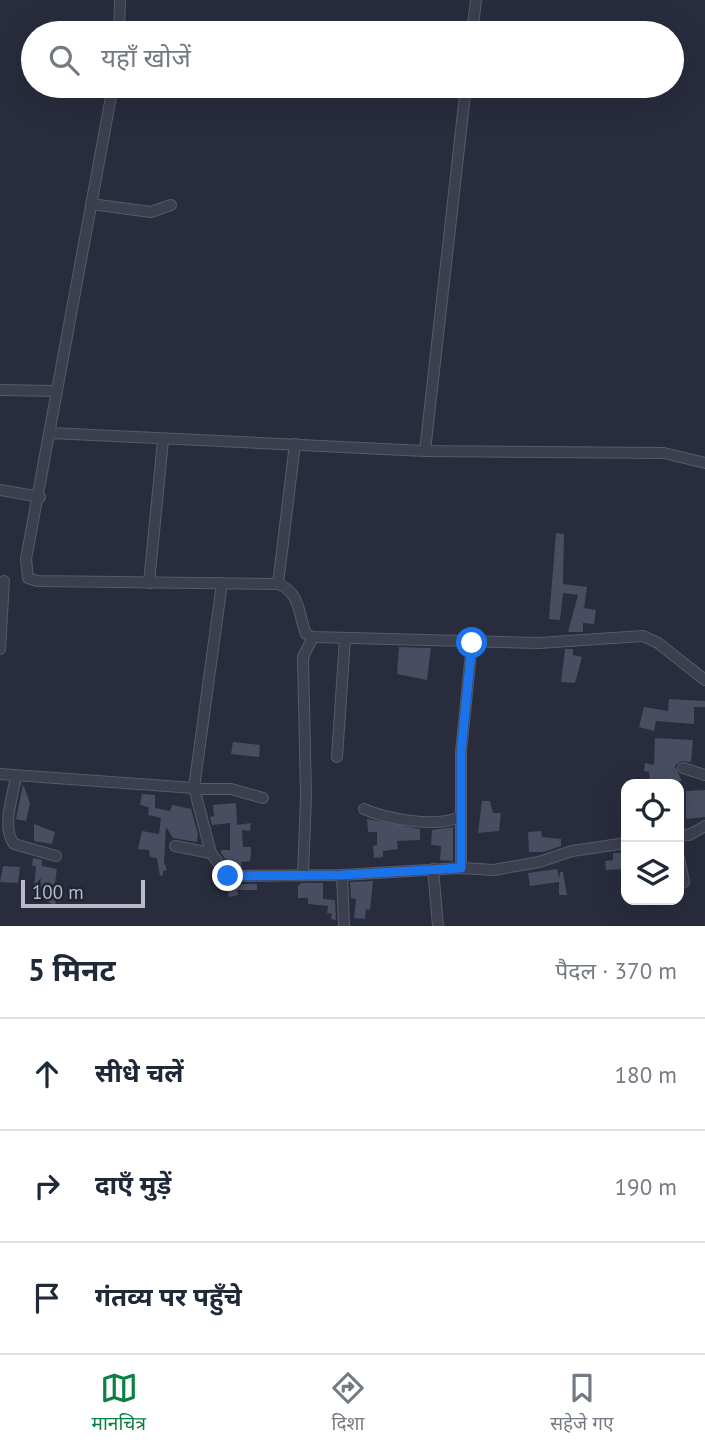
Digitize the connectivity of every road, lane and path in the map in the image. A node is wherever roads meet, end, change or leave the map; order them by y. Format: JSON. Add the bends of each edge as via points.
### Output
{"nodes":[{"id":1,"x":120,"y":0,"type":"edge"},
{"id":2,"x":476,"y":0,"type":"edge"},
{"id":3,"x":119,"y":21,"type":"edge"},
{"id":4,"x":473,"y":21,"type":"edge"},
{"id":5,"x":111,"y":98,"type":"edge"},
{"id":6,"x":465,"y":98,"type":"edge"},
{"id":7,"x":91,"y":204,"type":"junction"},
{"id":8,"x":171,"y":205,"type":"dead end"},
{"id":9,"x":0,"y":390,"type":"edge"},
{"id":10,"x":57,"y":391,"type":"junction"},
{"id":11,"x":51,"y":433,"type":"junction"},
{"id":12,"x":163,"y":439,"type":"junction"},
{"id":13,"x":295,"y":443,"type":"junction"},
{"id":14,"x":425,"y":451,"type":"junction"},
{"id":15,"x":705,"y":463,"type":"edge"},
{"id":16,"x":0,"y":490,"type":"edge"},
{"id":17,"x":40,"y":497,"type":"junction"},
{"id":18,"x":28,"y":578,"type":"junction"},
{"id":19,"x":2,"y":581,"type":"edge"},
{"id":20,"x":149,"y":583,"type":"junction"},
{"id":21,"x":222,"y":583,"type":"junction"},
{"id":22,"x":278,"y":584,"type":"junction"},
{"id":23,"x":313,"y":637,"type":"junction"},
{"id":24,"x":345,"y":639,"type":"junction"},
{"id":25,"x":472,"y":643,"type":"junction"},
{"id":26,"x":0,"y":649,"type":"edge"},
{"id":27,"x":705,"y":680,"type":"edge"},
{"id":28,"x":337,"y":757,"type":"dead end"},
{"id":29,"x":684,"y":768,"type":"dead end"},
{"id":30,"x":0,"y":774,"type":"edge"},
{"id":31,"x":705,"y":775,"type":"edge"},
{"id":32,"x":16,"y":777,"type":"junction"},
{"id":33,"x":195,"y":789,"type":"junction"},
{"id":34,"x":263,"y":798,"type":"dead end"},
{"id":35,"x":364,"y":809,"type":"dead end"},
{"id":36,"x":458,"y":817,"type":"junction"},
{"id":37,"x":705,"y":826,"type":"edge"},
{"id":38,"x":684,"y":834,"type":"edge"},
{"id":39,"x":621,"y":844,"type":"edge"},
{"id":40,"x":175,"y":846,"type":"dead end"},
{"id":41,"x":211,"y":853,"type":"junction"},
{"id":42,"x":56,"y":856,"type":"dead end"},
{"id":43,"x":461,"y":868,"type":"junction"},
{"id":44,"x":433,"y":869,"type":"junction"},
{"id":45,"x":303,"y":875,"type":"junction"},
{"id":46,"x":342,"y":875,"type":"junction"},
{"id":47,"x":344,"y":926,"type":"edge"},
{"id":48,"x":438,"y":926,"type":"edge"}],
"edges":[{"from":1,"to":3,"type":"street"},
{"from":2,"to":4,"type":"street"},
{"from":5,"to":7,"type":"street"},
{"from":6,"to":14,"type":"street"},
{"from":7,"to":8,"type":"street","via":[[150,212]]},
{"from":7,"to":10,"type":"street"},
{"from":9,"to":10,"type":"street"},
{"from":10,"to":11,"type":"street"},
{"from":11,"to":12,"type":"street"},
{"from":11,"to":17,"type":"street"},
{"from":12,"to":13,"type":"street"},
{"from":12,"to":20,"type":"street"},
{"from":13,"to":14,"type":"street"},
{"from":13,"to":22,"type":"street"},
{"from":14,"to":15,"type":"street","via":[[664,453]]},
{"from":16,"to":17,"type":"street"},
{"from":17,"to":18,"type":"street","via":[[25,566]]},
{"from":18,"to":19,"type":"street"},
{"from":18,"to":20,"type":"street"},
{"from":19,"to":26,"type":"street"},
{"from":20,"to":21,"type":"street"},
{"from":21,"to":22,"type":"street"},
{"from":21,"to":33,"type":"street"},
{"from":22,"to":23,"type":"street","via":[[295,597],[306,634]]},
{"from":23,"to":24,"type":"street"},
{"from":23,"to":45,"type":"street","via":[[303,657]]},
{"from":24,"to":25,"type":"street"},
{"from":24,"to":28,"type":"street"},
{"from":25,"to":27,"type":"street","via":[[648,637]]},
{"from":25,"to":36,"type":"street"},
{"from":29,"to":31,"type":"street"},
{"from":30,"to":32,"type":"street"},
{"from":32,"to":33,"type":"street"},
{"from":32,"to":42,"type":"street","via":[[9,838],[14,844]]},
{"from":33,"to":34,"type":"street","via":[[231,789]]},
{"from":33,"to":41,"type":"street"},
{"from":35,"to":36,"type":"street","via":[[394,820],[450,821]]},
{"from":36,"to":43,"type":"street"},
{"from":37,"to":38,"type":"street"},
{"from":39,"to":43,"type":"street","via":[[494,870]]},
{"from":40,"to":41,"type":"street"},
{"from":41,"to":45,"type":"street","via":[[228,876]]},
{"from":43,"to":44,"type":"street"},
{"from":44,"to":46,"type":"street"},
{"from":44,"to":48,"type":"street"},
{"from":45,"to":46,"type":"street"},
{"from":46,"to":47,"type":"street"}]}
